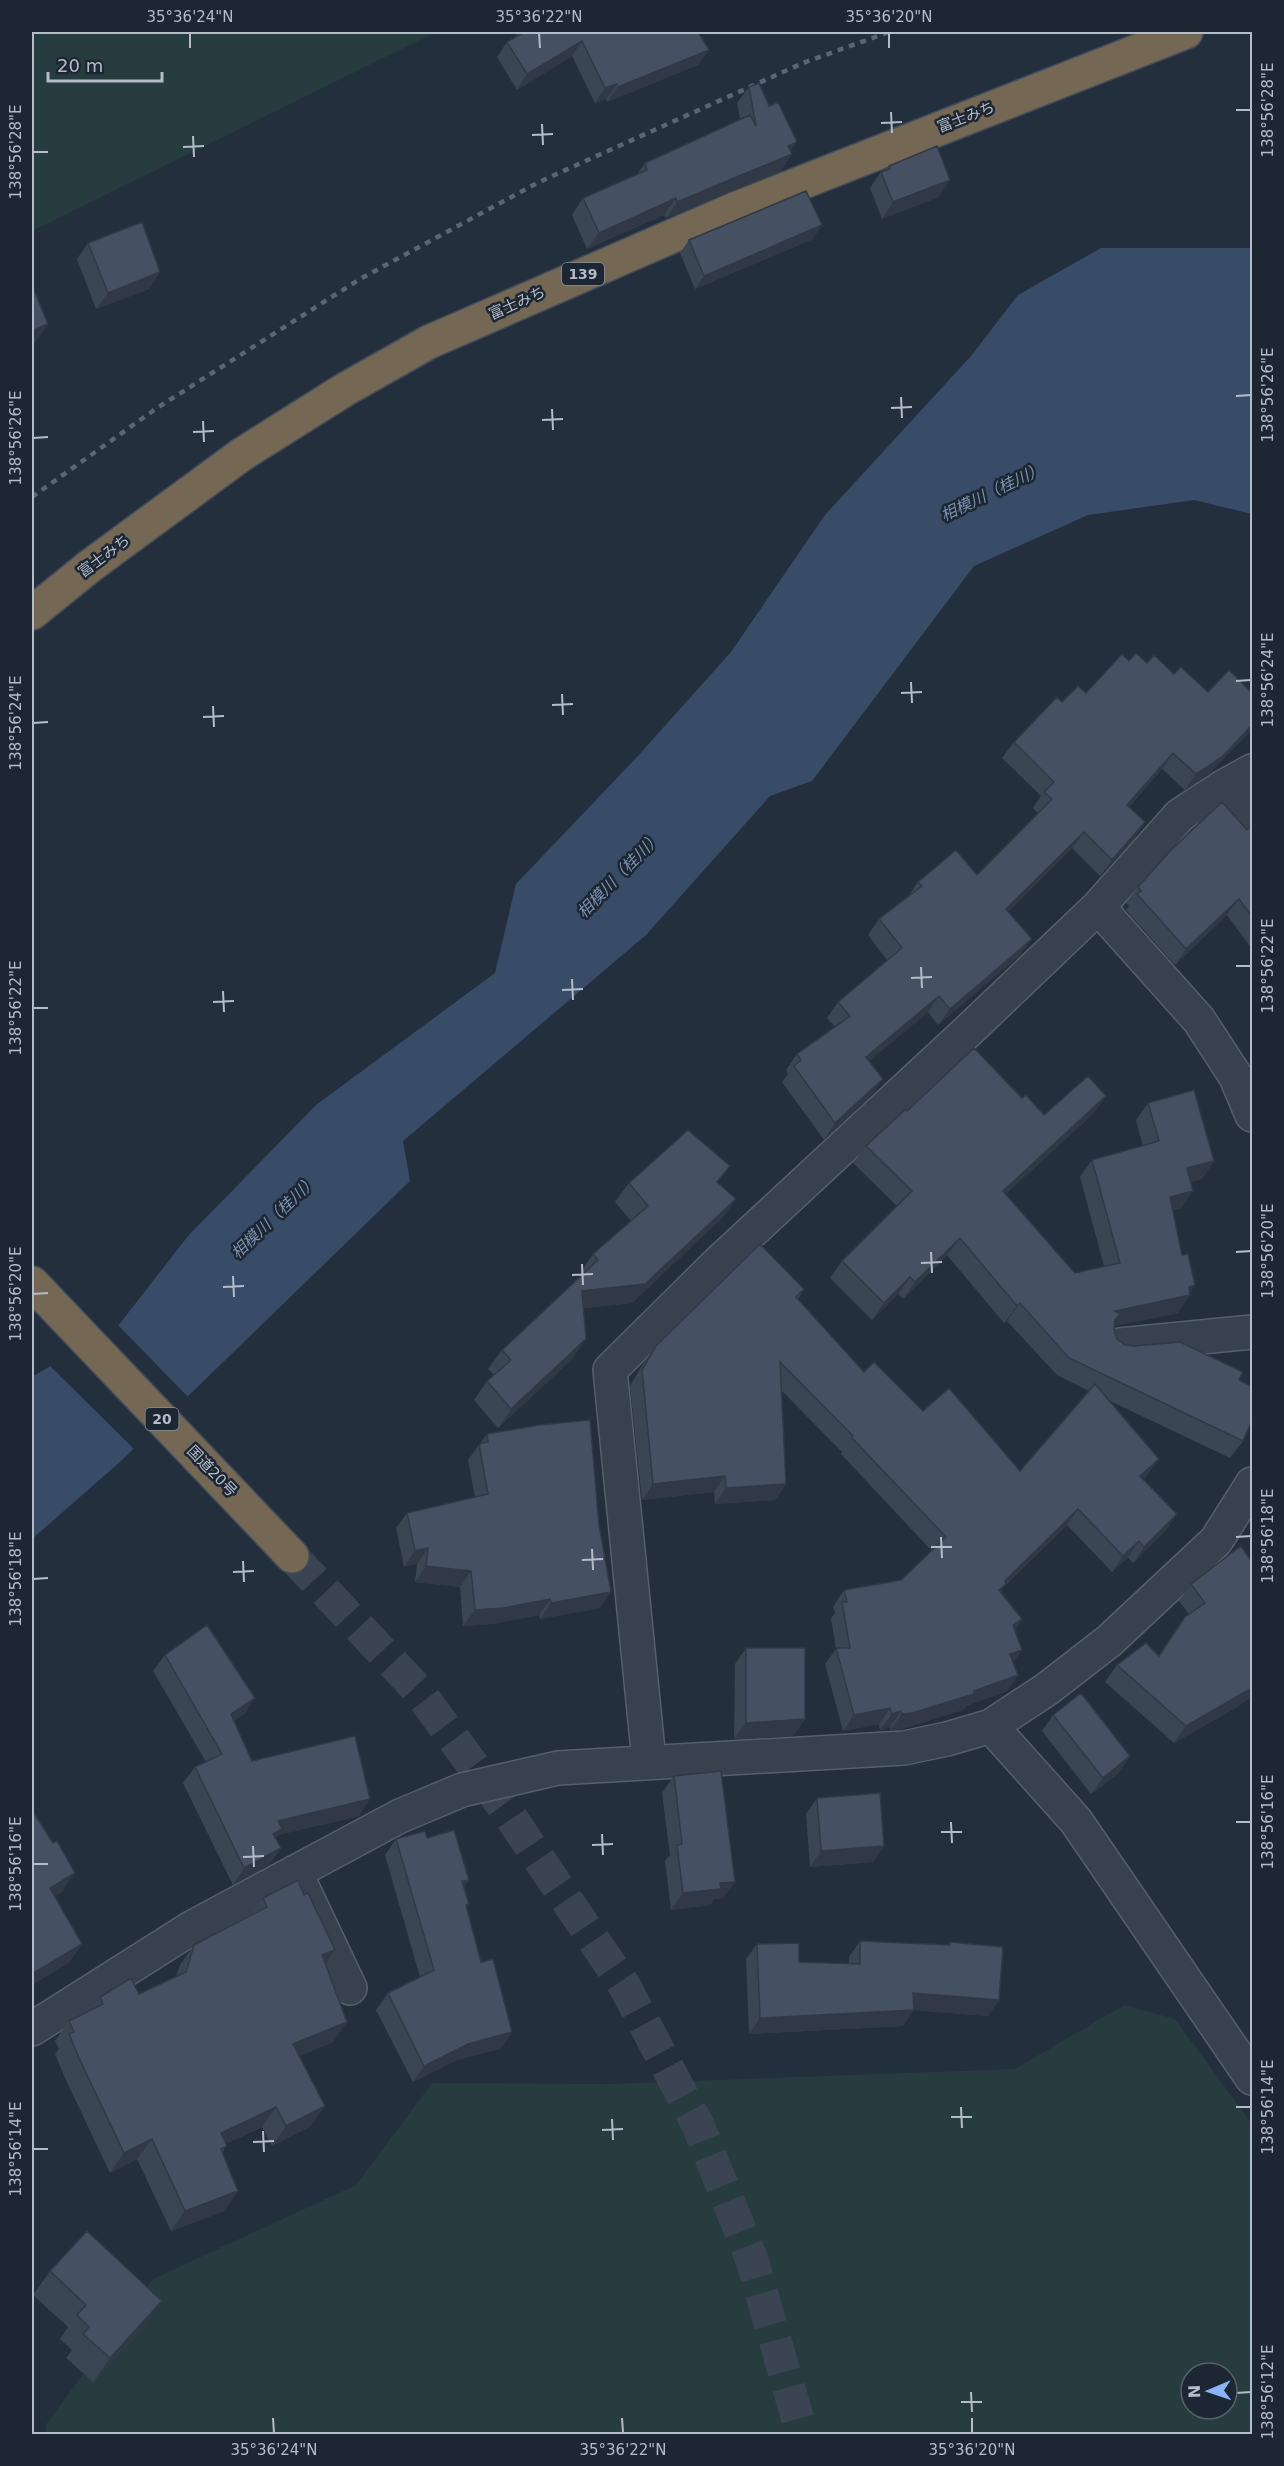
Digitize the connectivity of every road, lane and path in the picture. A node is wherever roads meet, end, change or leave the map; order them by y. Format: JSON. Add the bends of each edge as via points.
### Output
{"nodes":[{"id":1,"x":1186,"y":32,"type":"edge"},
{"id":2,"x":32,"y":613,"type":"edge"},
{"id":3,"x":1252,"y":771,"type":"edge"},
{"id":4,"x":1223,"y":787,"type":"junction"},
{"id":5,"x":1252,"y":817,"type":"edge"},
{"id":6,"x":1098,"y":907,"type":"junction"},
{"id":7,"x":1252,"y":1115,"type":"edge"},
{"id":8,"x":32,"y":1282,"type":"edge"},
{"id":9,"x":1252,"y":1332,"type":"edge"},
{"id":10,"x":1120,"y":1345,"type":"edge"},
{"id":11,"x":1252,"y":1484,"type":"edge"},
{"id":12,"x":292,"y":1556,"type":"tunnel mouth"},
{"id":13,"x":991,"y":1726,"type":"junction"},
{"id":14,"x":649,"y":1761,"type":"junction"},
{"id":15,"x":295,"y":1872,"type":"junction"},
{"id":16,"x":350,"y":1988,"type":"dead end"},
{"id":17,"x":32,"y":2029,"type":"edge"},
{"id":18,"x":1252,"y":2078,"type":"edge"}],
"edges":[{"from":1,"to":2,"type":"highway","name":"富士みち","number":"139","via":[[737,208],[429,342],[241,455]]},
{"from":3,"to":4,"type":"street"},
{"from":4,"to":5,"type":"street"},
{"from":4,"to":6,"type":"street","via":[[1180,815]]},
{"from":6,"to":7,"type":"street","via":[[1199,1020],[1236,1077]]},
{"from":6,"to":14,"type":"street","via":[[716,1264],[610,1370]]},
{"from":8,"to":12,"type":"highway","name":"国道20号","number":"20"},
{"from":9,"to":10,"type":"street"},
{"from":11,"to":13,"type":"street","via":[[1216,1541],[1109,1641]]},
{"from":13,"to":14,"type":"street","via":[[904,1748]]},
{"from":13,"to":18,"type":"street","via":[[1077,1821]]},
{"from":14,"to":15,"type":"street","via":[[558,1768],[462,1790],[400,1816]]},
{"from":15,"to":16,"type":"street"},
{"from":15,"to":17,"type":"street","via":[[193,1927]]}]}
